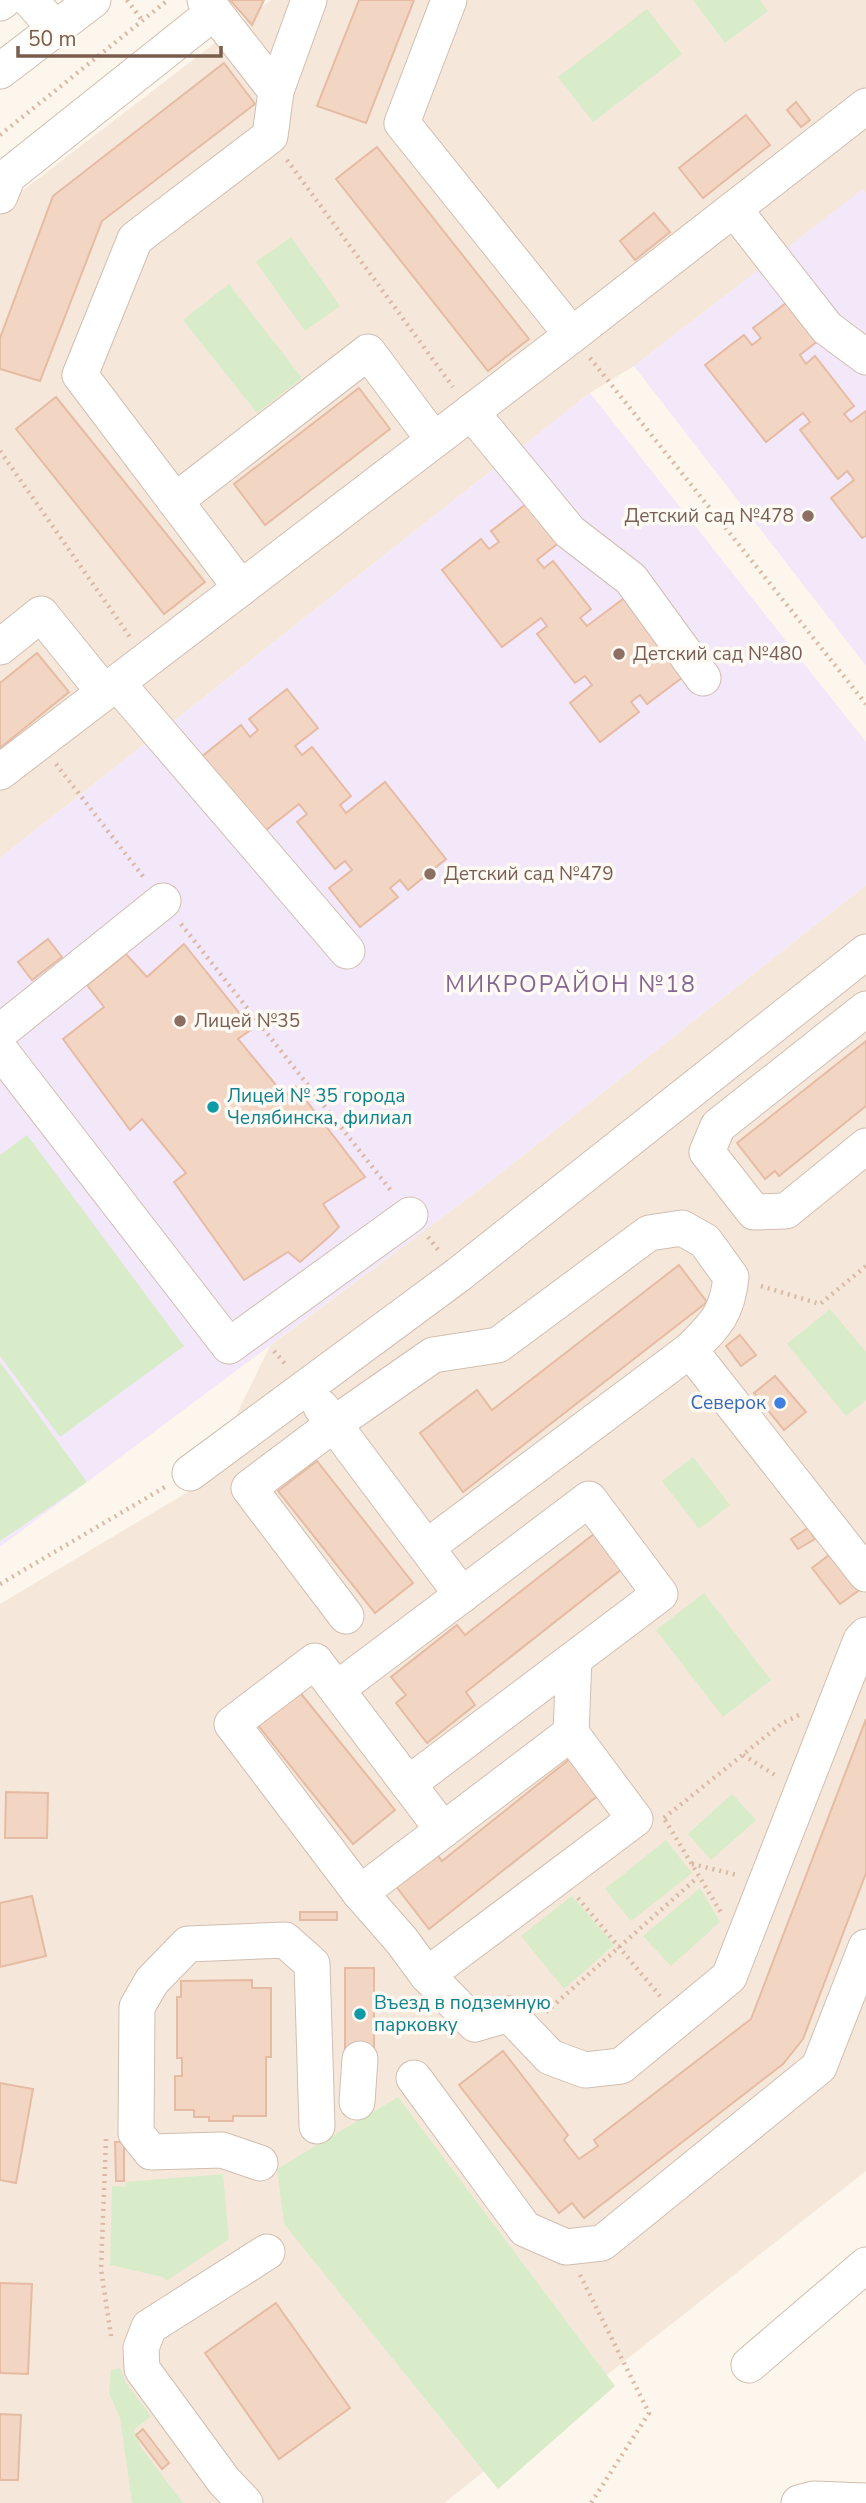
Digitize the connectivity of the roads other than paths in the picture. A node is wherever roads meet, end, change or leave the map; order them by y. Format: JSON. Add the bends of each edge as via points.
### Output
{"nodes":[{"id":1,"x":4,"y":0,"type":"edge"},
{"id":2,"x":30,"y":0,"type":"edge"},
{"id":3,"x":93,"y":0,"type":"edge"},
{"id":4,"x":309,"y":0,"type":"edge"},
{"id":5,"x":449,"y":0,"type":"edge"},
{"id":6,"x":0,"y":3,"type":"edge"},
{"id":7,"x":209,"y":6,"type":"edge"},
{"id":8,"x":55,"y":28,"type":"junction"},
{"id":9,"x":0,"y":71,"type":"edge"},
{"id":10,"x":276,"y":91,"type":"junction"},
{"id":11,"x":866,"y":106,"type":"edge"},
{"id":12,"x":0,"y":196,"type":"edge"},
{"id":13,"x":734,"y":209,"type":"junction"},
{"id":14,"x":572,"y":335,"type":"junction"},
{"id":15,"x":866,"y":357,"type":"edge"},
{"id":16,"x":471,"y":412,"type":"junction"},
{"id":17,"x":434,"y":440,"type":"junction"},
{"id":18,"x":175,"y":501,"type":"junction"},
{"id":19,"x":241,"y":588,"type":"junction"},
{"id":20,"x":0,"y":647,"type":"edge"},
{"id":21,"x":703,"y":678,"type":"dead end"},
{"id":22,"x":111,"y":688,"type":"junction"},
{"id":23,"x":0,"y":772,"type":"edge"},
{"id":24,"x":163,"y":901,"type":"road end"},
{"id":25,"x":347,"y":951,"type":"dead end"},
{"id":26,"x":866,"y":952,"type":"edge"},
{"id":27,"x":866,"y":1009,"type":"edge"},
{"id":28,"x":0,"y":1032,"type":"edge"},
{"id":29,"x":0,"y":1050,"type":"edge"},
{"id":30,"x":866,"y":1146,"type":"edge"},
{"id":31,"x":410,"y":1215,"type":"road end"},
{"id":32,"x":690,"y":1350,"type":"junction"},
{"id":33,"x":305,"y":1387,"type":"junction"},
{"id":34,"x":334,"y":1424,"type":"junction"},
{"id":35,"x":190,"y":1473,"type":"road end"},
{"id":36,"x":427,"y":1547,"type":"junction"},
{"id":37,"x":866,"y":1574,"type":"edge"},
{"id":38,"x":462,"y":1594,"type":"junction"},
{"id":39,"x":346,"y":1616,"type":"dead end"},
{"id":40,"x":866,"y":1635,"type":"edge"},
{"id":41,"x":574,"y":1659,"type":"junction"},
{"id":42,"x":337,"y":1689,"type":"junction"},
{"id":43,"x":571,"y":1734,"type":"junction"},
{"id":44,"x":408,"y":1784,"type":"junction"},
{"id":45,"x":443,"y":1830,"type":"junction"},
{"id":46,"x":360,"y":1893,"type":"junction"},
{"id":47,"x":866,"y":1947,"type":"edge"},
{"id":48,"x":427,"y":1975,"type":"junction"},
{"id":49,"x":360,"y":2059,"type":"dead end"},
{"id":50,"x":414,"y":2078,"type":"dead end"},
{"id":51,"x":357,"y":2102,"type":"dead end"},
{"id":52,"x":317,"y":2126,"type":"dead end"},
{"id":53,"x":260,"y":2163,"type":"dead end"},
{"id":54,"x":268,"y":2252,"type":"dead end"},
{"id":55,"x":866,"y":2265,"type":"edge"},
{"id":56,"x":749,"y":2365,"type":"dead end"},
{"id":57,"x":866,"y":2501,"type":"edge"},
{"id":58,"x":245,"y":2503,"type":"edge"},
{"id":59,"x":799,"y":2503,"type":"edge"}],
"edges":[{"from":1,"to":6,"type":"street"},
{"from":2,"to":8,"type":"street"},
{"from":3,"to":8,"type":"street"},
{"from":4,"to":10,"type":"street"},
{"from":5,"to":14,"type":"street","via":[[402,123]]},
{"from":7,"to":10,"type":"street"},
{"from":7,"to":12,"type":"street","via":[[8,176]]},
{"from":8,"to":9,"type":"street"},
{"from":10,"to":18,"type":"street","via":[[270,136],[135,239],[80,375]]},
{"from":11,"to":13,"type":"street"},
{"from":13,"to":14,"type":"street"},
{"from":13,"to":15,"type":"street","via":[[827,328]]},
{"from":14,"to":16,"type":"street"},
{"from":16,"to":17,"type":"street"},
{"from":16,"to":21,"type":"street","via":[[569,532],[631,579]]},
{"from":17,"to":18,"type":"street","via":[[368,352]]},
{"from":17,"to":19,"type":"street"},
{"from":18,"to":19,"type":"street"},
{"from":19,"to":22,"type":"street"},
{"from":20,"to":22,"type":"street","via":[[41,614]]},
{"from":22,"to":23,"type":"street"},
{"from":22,"to":25,"type":"street"},
{"from":24,"to":28,"type":"street"},
{"from":26,"to":33,"type":"street","via":[[458,1275]]},
{"from":27,"to":30,"type":"street","via":[[718,1126],[707,1152],[754,1212],[765,1212],[786,1211]]},
{"from":29,"to":31,"type":"street","via":[[229,1346]]},
{"from":32,"to":34,"type":"street","via":[[715,1326],[728,1301],[731,1277],[705,1241],[682,1228],[649,1233],[498,1345],[433,1355]]},
{"from":32,"to":36,"type":"street"},
{"from":32,"to":37,"type":"street"},
{"from":33,"to":34,"type":"street"},
{"from":33,"to":35,"type":"street"},
{"from":34,"to":36,"type":"street"},
{"from":34,"to":39,"type":"street","via":[[249,1488]]},
{"from":36,"to":38,"type":"street"},
{"from":38,"to":41,"type":"street","via":[[589,1499],[660,1594]]},
{"from":38,"to":42,"type":"street"},
{"from":40,"to":48,"type":"street","via":[[729,1978],[621,2066],[585,2070],[550,2057],[509,2014],[475,2024]]},
{"from":41,"to":43,"type":"street"},
{"from":41,"to":44,"type":"street"},
{"from":42,"to":44,"type":"street"},
{"from":42,"to":46,"type":"street","via":[[315,1661],[232,1724]]},
{"from":43,"to":45,"type":"street"},
{"from":43,"to":48,"type":"street","via":[[635,1819]]},
{"from":44,"to":45,"type":"street"},
{"from":45,"to":46,"type":"street"},
{"from":46,"to":48,"type":"street"},
{"from":47,"to":50,"type":"street","via":[[819,2067],[602,2243],[566,2247],[526,2229]]},
{"from":49,"to":51,"type":"street"},
{"from":52,"to":53,"type":"street","via":[[312,1964],[285,1940],[188,1944],[152,1981],[138,2007],[136,2133],[151,2152],[222,2150]]},
{"from":54,"to":58,"type":"street","via":[[149,2327],[141,2348],[142,2369]]},
{"from":55,"to":56,"type":"street"},
{"from":57,"to":59,"type":"street"}]}
